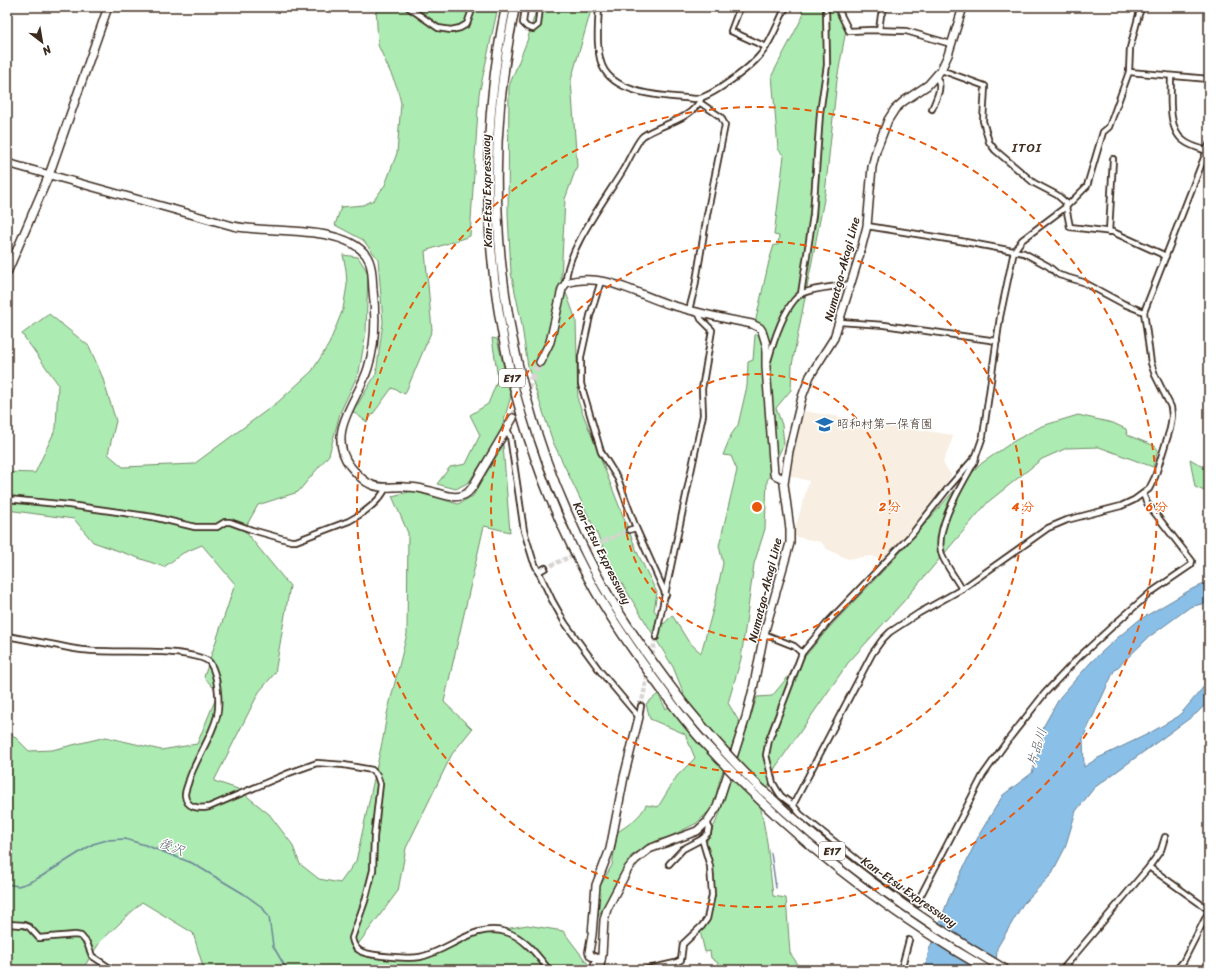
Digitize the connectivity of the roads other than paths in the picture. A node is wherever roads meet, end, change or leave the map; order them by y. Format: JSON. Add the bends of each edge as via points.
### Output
{"nodes":[{"id":1,"x":108,"y":7,"type":"edge"},
{"id":2,"x":408,"y":7,"type":"edge"},
{"id":3,"x":473,"y":7,"type":"edge"},
{"id":4,"x":506,"y":7,"type":"edge"},
{"id":5,"x":514,"y":7,"type":"edge"},
{"id":6,"x":525,"y":7,"type":"edge"},
{"id":7,"x":540,"y":7,"type":"edge"},
{"id":8,"x":599,"y":7,"type":"edge"},
{"id":9,"x":740,"y":7,"type":"edge"},
{"id":10,"x":786,"y":7,"type":"edge"},
{"id":11,"x":826,"y":7,"type":"edge"},
{"id":12,"x":837,"y":7,"type":"edge"},
{"id":13,"x":885,"y":7,"type":"edge"},
{"id":14,"x":963,"y":7,"type":"edge"},
{"id":15,"x":1142,"y":7,"type":"edge"},
{"id":16,"x":879,"y":30,"type":"junction"},
{"id":17,"x":952,"y":44,"type":"junction"},
{"id":18,"x":766,"y":47,"type":"junction"},
{"id":19,"x":941,"y":70,"type":"junction"},
{"id":20,"x":1129,"y":72,"type":"junction"},
{"id":21,"x":1171,"y":76,"type":"junction"},
{"id":22,"x":936,"y":77,"type":"junction"},
{"id":23,"x":1209,"y":79,"type":"edge"},
{"id":24,"x":700,"y":100,"type":"junction"},
{"id":25,"x":932,"y":109,"type":"dead end"},
{"id":26,"x":1209,"y":145,"type":"edge"},
{"id":27,"x":1206,"y":151,"type":"junction"},
{"id":28,"x":1113,"y":159,"type":"dead end"},
{"id":29,"x":7,"y":163,"type":"edge"},
{"id":30,"x":49,"y":175,"type":"junction"},
{"id":31,"x":1067,"y":206,"type":"junction"},
{"id":32,"x":867,"y":226,"type":"junction"},
{"id":33,"x":1109,"y":232,"type":"junction"},
{"id":34,"x":1014,"y":251,"type":"junction"},
{"id":35,"x":1166,"y":256,"type":"junction"},
{"id":36,"x":7,"y":273,"type":"edge"},
{"id":37,"x":602,"y":282,"type":"junction"},
{"id":38,"x":566,"y":283,"type":"junction"},
{"id":39,"x":851,"y":284,"type":"junction"},
{"id":40,"x":801,"y":294,"type":"junction"},
{"id":41,"x":689,"y":310,"type":"junction"},
{"id":42,"x":698,"y":312,"type":"junction"},
{"id":43,"x":1144,"y":312,"type":"junction"},
{"id":44,"x":840,"y":322,"type":"junction"},
{"id":45,"x":997,"y":341,"type":"junction"},
{"id":46,"x":540,"y":362,"type":"tunnel mouth"},
{"id":47,"x":766,"y":367,"type":"junction"},
{"id":48,"x":513,"y":418,"type":"tunnel mouth"},
{"id":49,"x":507,"y":429,"type":"junction"},
{"id":50,"x":976,"y":456,"type":"junction"},
{"id":51,"x":784,"y":479,"type":"junction"},
{"id":52,"x":385,"y":488,"type":"junction"},
{"id":53,"x":1143,"y":494,"type":"junction"},
{"id":54,"x":7,"y":500,"type":"edge"},
{"id":55,"x":636,"y":528,"type":"junction"},
{"id":56,"x":629,"y":530,"type":"tunnel mouth"},
{"id":57,"x":545,"y":568,"type":"tunnel mouth"},
{"id":58,"x":538,"y":572,"type":"junction"},
{"id":59,"x":962,"y":589,"type":"junction"},
{"id":60,"x":666,"y":595,"type":"junction"},
{"id":61,"x":764,"y":634,"type":"junction"},
{"id":62,"x":7,"y":636,"type":"edge"},
{"id":63,"x":656,"y":637,"type":"tunnel mouth"},
{"id":64,"x":802,"y":653,"type":"junction"},
{"id":65,"x":641,"y":706,"type":"tunnel mouth"},
{"id":66,"x":639,"y":717,"type":"junction"},
{"id":67,"x":793,"y":805,"type":"junction"},
{"id":68,"x":707,"y":822,"type":"junction"},
{"id":69,"x":1165,"y":837,"type":"dead end"},
{"id":70,"x":702,"y":839,"type":"junction"},
{"id":71,"x":668,"y":864,"type":"dead end"},
{"id":72,"x":1149,"y":867,"type":"junction"},
{"id":73,"x":1209,"y":911,"type":"edge"},
{"id":74,"x":7,"y":924,"type":"edge"},
{"id":75,"x":909,"y":940,"type":"dead end"},
{"id":76,"x":598,"y":959,"type":"junction"},
{"id":77,"x":113,"y":970,"type":"edge"},
{"id":78,"x":549,"y":970,"type":"edge"},
{"id":79,"x":592,"y":970,"type":"edge"},
{"id":80,"x":599,"y":970,"type":"edge"},
{"id":81,"x":644,"y":970,"type":"edge"},
{"id":82,"x":901,"y":970,"type":"edge"},
{"id":83,"x":988,"y":970,"type":"edge"},
{"id":84,"x":1006,"y":970,"type":"edge"},
{"id":85,"x":1062,"y":970,"type":"edge"},
{"id":86,"x":1176,"y":970,"type":"edge"}],
"edges":[{"from":1,"to":30,"type":"street"},
{"from":2,"to":3,"type":"street","via":[[438,28],[450,30],[466,24]]},
{"from":4,"to":83,"type":"highway","name":"Kan-Etsu Expressway","number":"E17","bridge":true,"via":[[495,68],[490,118],[488,206],[496,297],[503,339],[523,420],[552,500],[572,545],[620,631],[676,710],[711,751],[790,828],[832,864],[919,927]]},
{"from":5,"to":84,"type":"highway","name":"Kan-Etsu Expressway","number":"E17","bridge":true,"via":[[498,126],[497,209],[504,293],[520,376],[532,419],[560,497],[580,541],[628,627],[655,666],[717,744],[755,783],[795,820],[879,887],[971,950]]},
{"from":6,"to":7,"type":"street","via":[[523,22],[533,29],[538,25]]},
{"from":8,"to":24,"type":"street","via":[[599,51],[605,71],[624,86],[639,92]]},
{"from":9,"to":18,"type":"street","via":[[731,31]]},
{"from":10,"to":18,"type":"street"},
{"from":11,"to":40,"type":"street","via":[[827,65],[820,113],[813,215]]},
{"from":12,"to":16,"type":"street","via":[[850,31]]},
{"from":13,"to":16,"type":"street"},
{"from":14,"to":17,"type":"street","name":"Numatga-Akagi Line"},
{"from":15,"to":20,"type":"street","via":[[1130,48]]},
{"from":16,"to":17,"type":"street","via":[[906,31]]},
{"from":17,"to":19,"type":"street","name":"Numatga-Akagi Line"},
{"from":18,"to":24,"type":"street","via":[[755,61]]},
{"from":19,"to":22,"type":"street","name":"Numatga-Akagi Line"},
{"from":19,"to":31,"type":"street","via":[[985,86],[983,121],[989,142],[1034,183],[1061,198]]},
{"from":20,"to":21,"type":"street"},
{"from":20,"to":31,"type":"street","via":[[1109,126],[1103,132],[1087,186]]},
{"from":21,"to":23,"type":"street"},
{"from":21,"to":27,"type":"street","via":[[1173,124],[1183,141]]},
{"from":22,"to":25,"type":"street","via":[[940,82]]},
{"from":22,"to":32,"type":"street","name":"Numatga-Akagi Line","via":[[898,105],[888,120],[872,167]]},
{"from":24,"to":38,"type":"street","via":[[684,116],[640,139],[580,240],[573,254]]},
{"from":24,"to":41,"type":"street","via":[[721,118],[725,125]]},
{"from":26,"to":27,"type":"street"},
{"from":27,"to":35,"type":"street"},
{"from":28,"to":33,"type":"street"},
{"from":29,"to":30,"type":"street"},
{"from":30,"to":36,"type":"street"},
{"from":30,"to":52,"type":"street","via":[[233,226],[304,232],[339,238],[359,248],[370,265],[375,306],[374,337],[368,368],[348,410],[341,430],[340,443],[352,469],[370,484]]},
{"from":31,"to":33,"type":"street","via":[[1069,226],[1072,228]]},
{"from":31,"to":34,"type":"street","via":[[1022,240]]},
{"from":32,"to":34,"type":"street"},
{"from":32,"to":39,"type":"street","name":"Numatga-Akagi Line"},
{"from":33,"to":35,"type":"street"},
{"from":34,"to":43,"type":"street","via":[[1037,259],[1059,275],[1083,282]]},
{"from":34,"to":45,"type":"street"},
{"from":35,"to":43,"type":"street"},
{"from":37,"to":38,"type":"street","via":[[573,280]]},
{"from":37,"to":41,"type":"street","via":[[622,286]]},
{"from":37,"to":55,"type":"street","via":[[590,316],[581,357],[581,384],[601,452],[618,480]]},
{"from":38,"to":46,"type":"street","via":[[550,342]]},
{"from":39,"to":40,"type":"street"},
{"from":39,"to":44,"type":"street","name":"Numatga-Akagi Line"},
{"from":40,"to":47,"type":"street","via":[[783,318]]},
{"from":41,"to":42,"type":"street"},
{"from":42,"to":47,"type":"street","via":[[760,328],[766,344]]},
{"from":42,"to":60,"type":"street","via":[[701,319],[711,328],[712,335],[702,389],[703,415]]},
{"from":43,"to":53,"type":"street","via":[[1151,363],[1168,398],[1172,416],[1155,477],[1149,489]]},
{"from":44,"to":45,"type":"street","via":[[884,325]]},
{"from":44,"to":51,"type":"street","name":"Numatga-Akagi Line","via":[[834,338],[810,376],[802,397]]},
{"from":45,"to":50,"type":"street","via":[[983,436]]},
{"from":47,"to":51,"type":"street","via":[[774,474]]},
{"from":48,"to":49,"type":"street"},
{"from":49,"to":52,"type":"street","via":[[473,486],[463,496],[451,496],[412,487]]},
{"from":49,"to":58,"type":"street","via":[[524,531]]},
{"from":50,"to":59,"type":"street","via":[[953,501],[941,538],[941,554]]},
{"from":50,"to":64,"type":"street","via":[[912,534]]},
{"from":51,"to":61,"type":"street","name":"Numatga-Akagi Line","via":[[790,543]]},
{"from":52,"to":54,"type":"street","via":[[383,495],[357,517],[291,541],[230,522],[217,527],[195,527],[153,517],[69,505]]},
{"from":53,"to":59,"type":"street","via":[[1121,506],[1067,520],[1048,528]]},
{"from":53,"to":67,"type":"street","via":[[1147,504],[1192,561],[1191,565],[1150,594],[1116,623],[1078,658],[1041,699],[983,775],[918,904],[870,870],[800,814]]},
{"from":55,"to":56,"type":"street"},
{"from":55,"to":60,"type":"street"},
{"from":57,"to":58,"type":"street"},
{"from":58,"to":66,"type":"street","via":[[565,623],[600,671]]},
{"from":59,"to":67,"type":"street","via":[[907,621],[882,640]]},
{"from":60,"to":63,"type":"street"},
{"from":61,"to":64,"type":"street","via":[[794,646]]},
{"from":61,"to":68,"type":"street","name":"Numatga-Akagi Line","via":[[746,717],[717,807]]},
{"from":62,"to":78,"type":"street","via":[[80,650],[179,653],[210,662],[219,701],[217,717],[186,789],[185,796],[192,806],[209,807],[289,772],[317,763],[372,770],[380,784],[373,870],[352,938],[353,945],[367,954],[419,957],[483,930],[506,931],[527,945]]},
{"from":64,"to":67,"type":"street","via":[[769,740],[766,755],[777,790]]},
{"from":65,"to":66,"type":"street"},
{"from":66,"to":76,"type":"street","via":[[610,849],[596,885],[589,952]]},
{"from":68,"to":70,"type":"street","via":[[709,830]]},
{"from":68,"to":76,"type":"street","name":"Numatga-Akagi Line","via":[[697,831],[649,849],[635,860],[607,910]]},
{"from":69,"to":72,"type":"street","via":[[1161,850]]},
{"from":70,"to":71,"type":"street","via":[[683,849]]},
{"from":70,"to":81,"type":"street","via":[[711,874],[712,895],[707,919],[683,944],[681,960]]},
{"from":72,"to":73,"type":"street"},
{"from":72,"to":85,"type":"street"},
{"from":73,"to":86,"type":"street","via":[[1183,962]]},
{"from":74,"to":77,"type":"street","via":[[24,925],[39,938],[81,936],[92,956]]},
{"from":75,"to":82,"type":"street"},
{"from":76,"to":79,"type":"street"},
{"from":76,"to":80,"type":"street","name":"Numatga-Akagi Line"}]}
